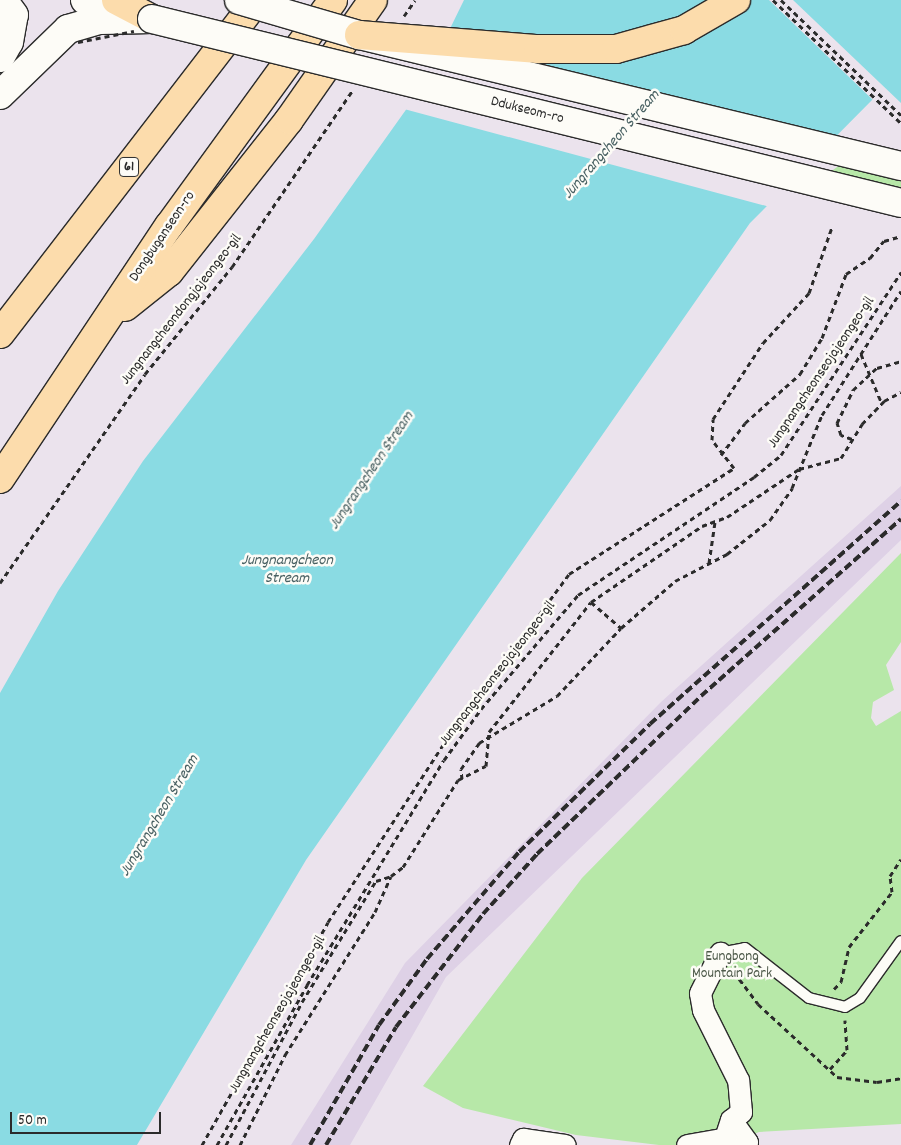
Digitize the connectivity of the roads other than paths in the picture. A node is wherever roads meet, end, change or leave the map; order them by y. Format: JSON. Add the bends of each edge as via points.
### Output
{"nodes":[{"id":1,"x":3,"y":0,"type":"edge"},
{"id":2,"x":85,"y":0,"type":"edge"},
{"id":3,"x":116,"y":0,"type":"edge"},
{"id":4,"x":239,"y":0,"type":"edge"},
{"id":5,"x":256,"y":0,"type":"edge"},
{"id":6,"x":333,"y":0,"type":"edge"},
{"id":7,"x":373,"y":0,"type":"edge"},
{"id":8,"x":736,"y":0,"type":"edge"},
{"id":9,"x":152,"y":19,"type":"junction"},
{"id":10,"x":359,"y":35,"type":"junction"},
{"id":11,"x":0,"y":58,"type":"edge"},
{"id":12,"x":0,"y":95,"type":"edge"},
{"id":13,"x":901,"y":166,"type":"edge"},
{"id":14,"x":901,"y":203,"type":"edge"},
{"id":15,"x":108,"y":320,"type":"junction"},
{"id":16,"x":0,"y":334,"type":"edge"},
{"id":17,"x":0,"y":479,"type":"edge"},
{"id":18,"x":901,"y":941,"type":"edge"},
{"id":19,"x":720,"y":953,"type":"joint"},
{"id":20,"x":730,"y":1120,"type":"junction"},
{"id":21,"x":746,"y":1144,"type":"edge"},
{"id":22,"x":520,"y":1145,"type":"edge"},
{"id":23,"x":566,"y":1145,"type":"edge"},
{"id":24,"x":687,"y":1145,"type":"edge"}],
"edges":[{"from":1,"to":11,"type":"main road","via":[[14,15],[9,42]]},
{"from":2,"to":9,"type":"main road"},
{"from":3,"to":9,"type":"highway"},
{"from":4,"to":10,"type":"main road","bridge":true},
{"from":5,"to":16,"type":"highway","number":"61"},
{"from":6,"to":15,"type":"highway","name":"Dongbuganseon-ro","via":[[169,226]]},
{"from":7,"to":15,"type":"highway","via":[[288,120],[169,272]]},
{"from":8,"to":10,"type":"highway","bridge":true,"via":[[669,36],[616,49],[538,49]]},
{"from":9,"to":12,"type":"main road","via":[[100,20],[68,28]]},
{"from":9,"to":14,"type":"main road","name":"Ddukseom-ro","bridge":true},
{"from":10,"to":13,"type":"main road","bridge":true},
{"from":15,"to":17,"type":"highway","name":"Dongbuganseon-ro"},
{"from":18,"to":19,"type":"lane","via":[[860,998],[845,1007],[809,998],[745,948]]},
{"from":19,"to":20,"type":"street","via":[[700,993],[703,1010],[738,1080],[740,1112]]},
{"from":20,"to":21,"type":"street"},
{"from":20,"to":24,"type":"street","via":[[725,1138]]},
{"from":22,"to":23,"type":"street","via":[[523,1139]]}]}
